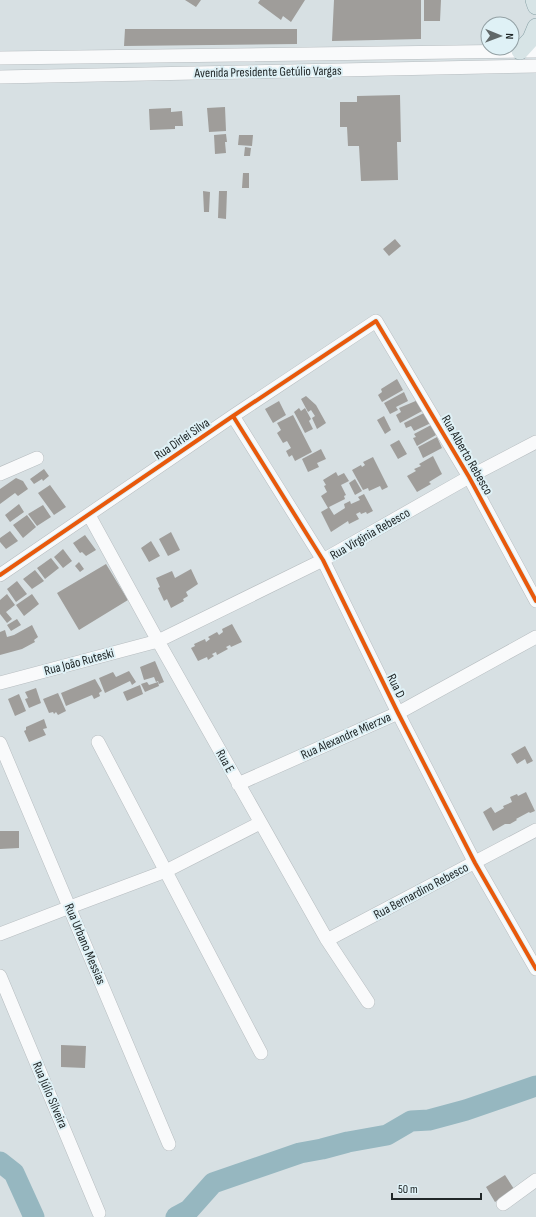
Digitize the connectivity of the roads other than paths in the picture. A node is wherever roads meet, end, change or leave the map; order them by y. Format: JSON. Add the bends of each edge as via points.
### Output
{"nodes":[{"id":1,"x":534,"y":0,"type":"edge"},
{"id":2,"x":536,"y":6,"type":"edge"},
{"id":3,"x":536,"y":27,"type":"edge"},
{"id":4,"x":528,"y":51,"type":"edge"},
{"id":5,"x":341,"y":54,"type":"junction"},
{"id":6,"x":0,"y":58,"type":"edge"},
{"id":7,"x":536,"y":66,"type":"edge"},
{"id":8,"x":342,"y":70,"type":"junction"},
{"id":9,"x":0,"y":77,"type":"edge"},
{"id":10,"x":376,"y":321,"type":"joint"},
{"id":11,"x":233,"y":416,"type":"junction"},
{"id":12,"x":536,"y":442,"type":"edge"},
{"id":13,"x":37,"y":458,"type":"dead end"},
{"id":14,"x":0,"y":474,"type":"edge"},
{"id":15,"x":469,"y":477,"type":"junction"},
{"id":16,"x":89,"y":515,"type":"junction"},
{"id":17,"x":323,"y":560,"type":"junction"},
{"id":18,"x":0,"y":575,"type":"edge"},
{"id":19,"x":536,"y":601,"type":"edge"},
{"id":20,"x":536,"y":637,"type":"edge"},
{"id":21,"x":158,"y":641,"type":"junction"},
{"id":22,"x":0,"y":683,"type":"edge"},
{"id":23,"x":398,"y":713,"type":"junction"},
{"id":24,"x":98,"y":742,"type":"dead end"},
{"id":25,"x":0,"y":743,"type":"edge"},
{"id":26,"x":238,"y":784,"type":"junction"},
{"id":27,"x":260,"y":823,"type":"junction"},
{"id":28,"x":536,"y":830,"type":"edge"},
{"id":29,"x":475,"y":863,"type":"junction"},
{"id":30,"x":166,"y":871,"type":"junction"},
{"id":31,"x":70,"y":906,"type":"junction"},
{"id":32,"x":0,"y":934,"type":"edge"},
{"id":33,"x":327,"y":940,"type":"junction"},
{"id":34,"x":536,"y":969,"type":"edge"},
{"id":35,"x":0,"y":976,"type":"edge"},
{"id":36,"x":368,"y":1002,"type":"dead end"},
{"id":37,"x":261,"y":1052,"type":"dead end"},
{"id":38,"x":169,"y":1144,"type":"dead end"},
{"id":39,"x":536,"y":1180,"type":"edge"},
{"id":40,"x":503,"y":1204,"type":"dead end"},
{"id":41,"x":99,"y":1213,"type":"dead end"}],
"edges":[{"from":1,"to":2,"type":"main road"},
{"from":3,"to":4,"type":"main road"},
{"from":4,"to":5,"type":"street","name":"Avenida Presidente Getúlio Vargas"},
{"from":5,"to":6,"type":"street","name":"Avenida Presidente Getúlio Vargas"},
{"from":5,"to":8,"type":"street"},
{"from":7,"to":8,"type":"street","name":"Avenida Presidente Getúlio Vargas"},
{"from":8,"to":9,"type":"street","name":"Avenida Presidente Getúlio Vargas"},
{"from":10,"to":11,"type":"street","name":"Rua Dirlei Silva"},
{"from":10,"to":15,"type":"street","name":"Rua Alberto Rebesco"},
{"from":11,"to":16,"type":"street","name":"Rua Dirlei Silva"},
{"from":11,"to":17,"type":"street","name":"Rua D"},
{"from":12,"to":15,"type":"street","name":"Rua Virginia Rebesco"},
{"from":13,"to":14,"type":"street"},
{"from":15,"to":17,"type":"street","name":"Rua Virginia Rebesco"},
{"from":15,"to":19,"type":"street","name":"Rua Alberto Rebesco"},
{"from":16,"to":18,"type":"street","name":"Rua Dirlei Silva"},
{"from":16,"to":21,"type":"street","name":"Rua E"},
{"from":17,"to":21,"type":"street","name":"Rua Virginia Rebesco"},
{"from":17,"to":23,"type":"street","name":"Rua D"},
{"from":20,"to":23,"type":"street","name":"Rua Alexandre Mierzva"},
{"from":21,"to":22,"type":"street","name":"Rua João Ruteski"},
{"from":21,"to":26,"type":"street","name":"Rua E"},
{"from":23,"to":26,"type":"street","name":"Rua Alexandre Mierzva"},
{"from":23,"to":29,"type":"street","name":"Rua D"},
{"from":24,"to":30,"type":"street"},
{"from":25,"to":31,"type":"street","name":"Rua Urbano Messias"},
{"from":26,"to":27,"type":"street","name":"Rua E"},
{"from":27,"to":30,"type":"street"},
{"from":27,"to":33,"type":"street","name":"Rua E"},
{"from":28,"to":29,"type":"street","name":"Rua Bernardino Rebesco"},
{"from":29,"to":33,"type":"street","name":"Rua Bernardino Rebesco"},
{"from":29,"to":34,"type":"street","name":"Rua D"},
{"from":30,"to":31,"type":"street"},
{"from":30,"to":37,"type":"street"},
{"from":31,"to":32,"type":"street"},
{"from":31,"to":38,"type":"street","name":"Rua Urbano Messias"},
{"from":33,"to":36,"type":"street","name":"Rua E"},
{"from":35,"to":41,"type":"street","name":"Rua Júlio Silveira"},
{"from":39,"to":40,"type":"street"}]}
